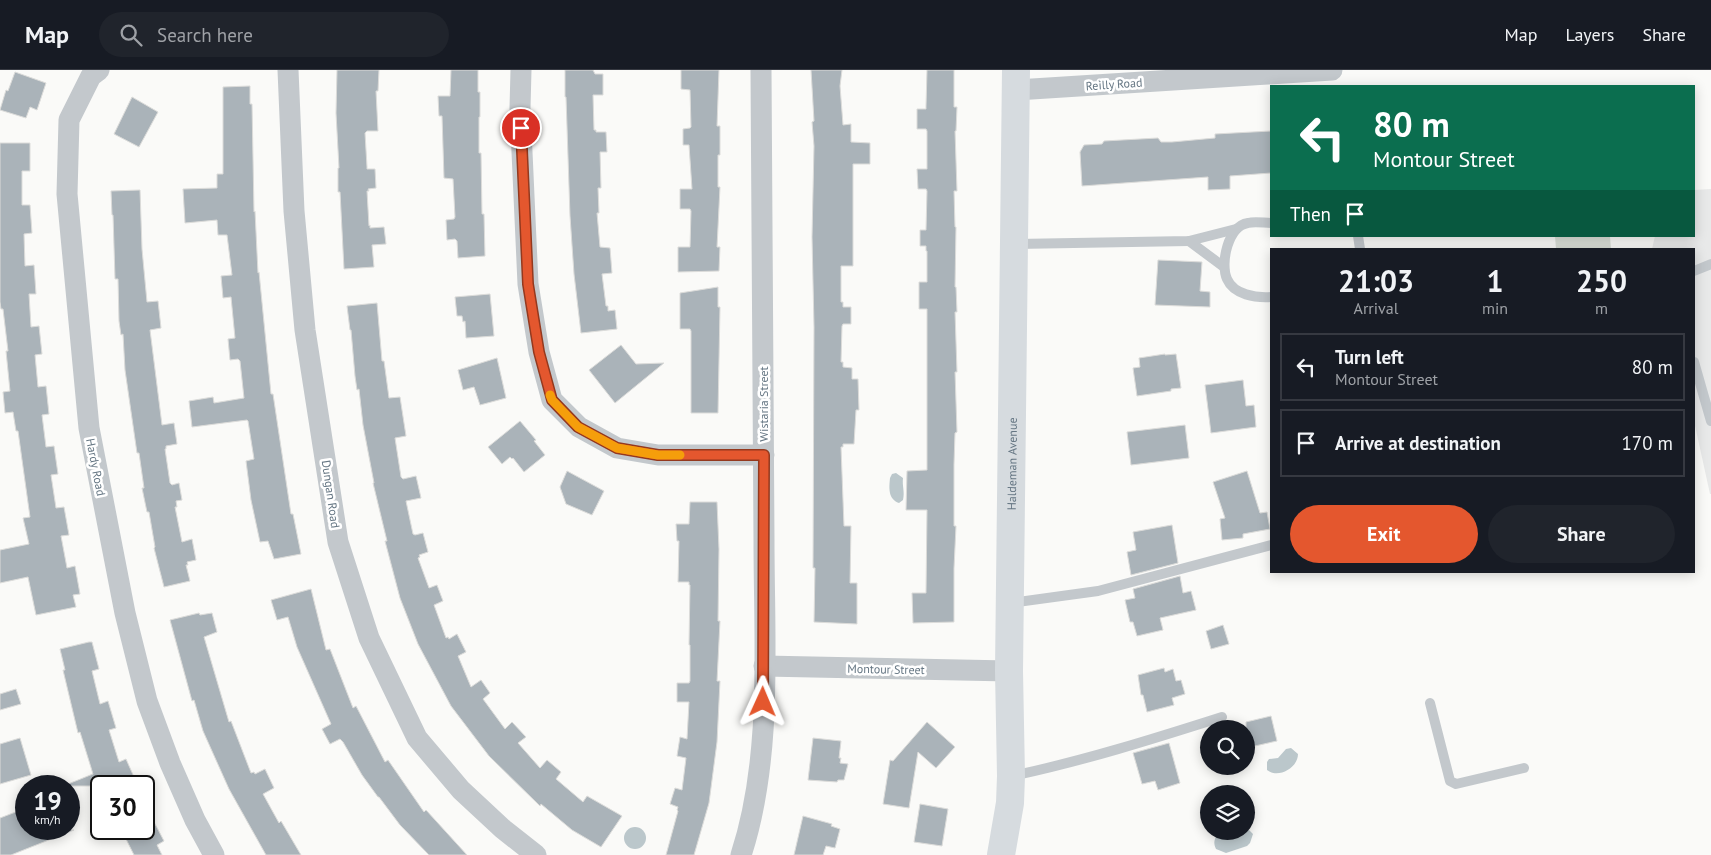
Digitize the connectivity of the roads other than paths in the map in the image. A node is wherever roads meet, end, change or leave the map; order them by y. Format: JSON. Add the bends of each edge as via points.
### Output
{"nodes":[{"id":1,"x":99,"y":70,"type":"edge"},
{"id":2,"x":288,"y":70,"type":"edge"},
{"id":3,"x":521,"y":70,"type":"edge"},
{"id":4,"x":761,"y":70,"type":"edge"},
{"id":5,"x":1332,"y":70,"type":"edge"},
{"id":6,"x":1016,"y":80,"type":"edge"},
{"id":7,"x":1270,"y":223,"type":"edge"},
{"id":8,"x":1236,"y":229,"type":"junction"},
{"id":9,"x":1189,"y":241,"type":"junction"},
{"id":10,"x":1014,"y":244,"type":"junction"},
{"id":11,"x":1711,"y":264,"type":"edge"},
{"id":12,"x":1224,"y":267,"type":"junction"},
{"id":13,"x":1695,"y":271,"type":"edge"},
{"id":14,"x":1270,"y":297,"type":"edge"},
{"id":15,"x":1695,"y":365,"type":"edge"},
{"id":16,"x":1711,"y":421,"type":"edge"},
{"id":17,"x":764,"y":455,"type":"junction"},
{"id":18,"x":1270,"y":545,"type":"edge"},
{"id":19,"x":1010,"y":603,"type":"junction"},
{"id":20,"x":764,"y":666,"type":"junction"},
{"id":21,"x":1009,"y":671,"type":"junction"},
{"id":22,"x":1430,"y":703,"type":"dead end"},
{"id":23,"x":1222,"y":717,"type":"dead end"},
{"id":24,"x":1524,"y":768,"type":"dead end"},
{"id":25,"x":1011,"y":776,"type":"junction"},
{"id":26,"x":214,"y":855,"type":"edge"},
{"id":27,"x":536,"y":855,"type":"edge"},
{"id":28,"x":741,"y":855,"type":"edge"},
{"id":29,"x":1002,"y":855,"type":"edge"}],
"edges":[{"from":1,"to":26,"type":"street","name":"Hardy Road","via":[[90,76],[69,120],[67,194],[89,428],[125,613],[147,701],[170,763]]},
{"from":2,"to":27,"type":"street","name":"Dungan Road","via":[[294,211],[305,330],[338,542],[369,638],[417,738],[461,790]]},
{"from":3,"to":17,"type":"street","via":[[528,284],[539,352],[552,400],[578,427],[617,448],[658,455]]},
{"from":4,"to":17,"type":"street","name":"Wistaria Street"},
{"from":5,"to":6,"type":"street","name":"Reilly Road"},
{"from":6,"to":10,"type":"main road","name":"Haldeman Avenue"},
{"from":7,"to":8,"type":"lane","via":[[1246,223]]},
{"from":8,"to":9,"type":"lane"},
{"from":8,"to":12,"type":"lane","via":[[1227,245]]},
{"from":9,"to":10,"type":"lane"},
{"from":9,"to":12,"type":"lane"},
{"from":10,"to":19,"type":"main road","name":"Haldeman Avenue"},
{"from":11,"to":13,"type":"lane"},
{"from":12,"to":14,"type":"lane","via":[[1228,281],[1240,292],[1256,298]]},
{"from":15,"to":16,"type":"lane"},
{"from":17,"to":20,"type":"street","name":"Wistaria Street"},
{"from":18,"to":19,"type":"lane","via":[[1098,591]]},
{"from":19,"to":21,"type":"main road","name":"Haldeman Avenue"},
{"from":20,"to":21,"type":"street","name":"Montour Street"},
{"from":20,"to":28,"type":"street","name":"Wistaria Street","via":[[760,767],[753,812]]},
{"from":21,"to":25,"type":"main road","name":"Haldeman Avenue"},
{"from":22,"to":24,"type":"lane","via":[[1450,781],[1456,784]]},
{"from":23,"to":25,"type":"lane","via":[[1130,746]]},
{"from":25,"to":29,"type":"main road","name":"Haldeman Avenue"}]}
